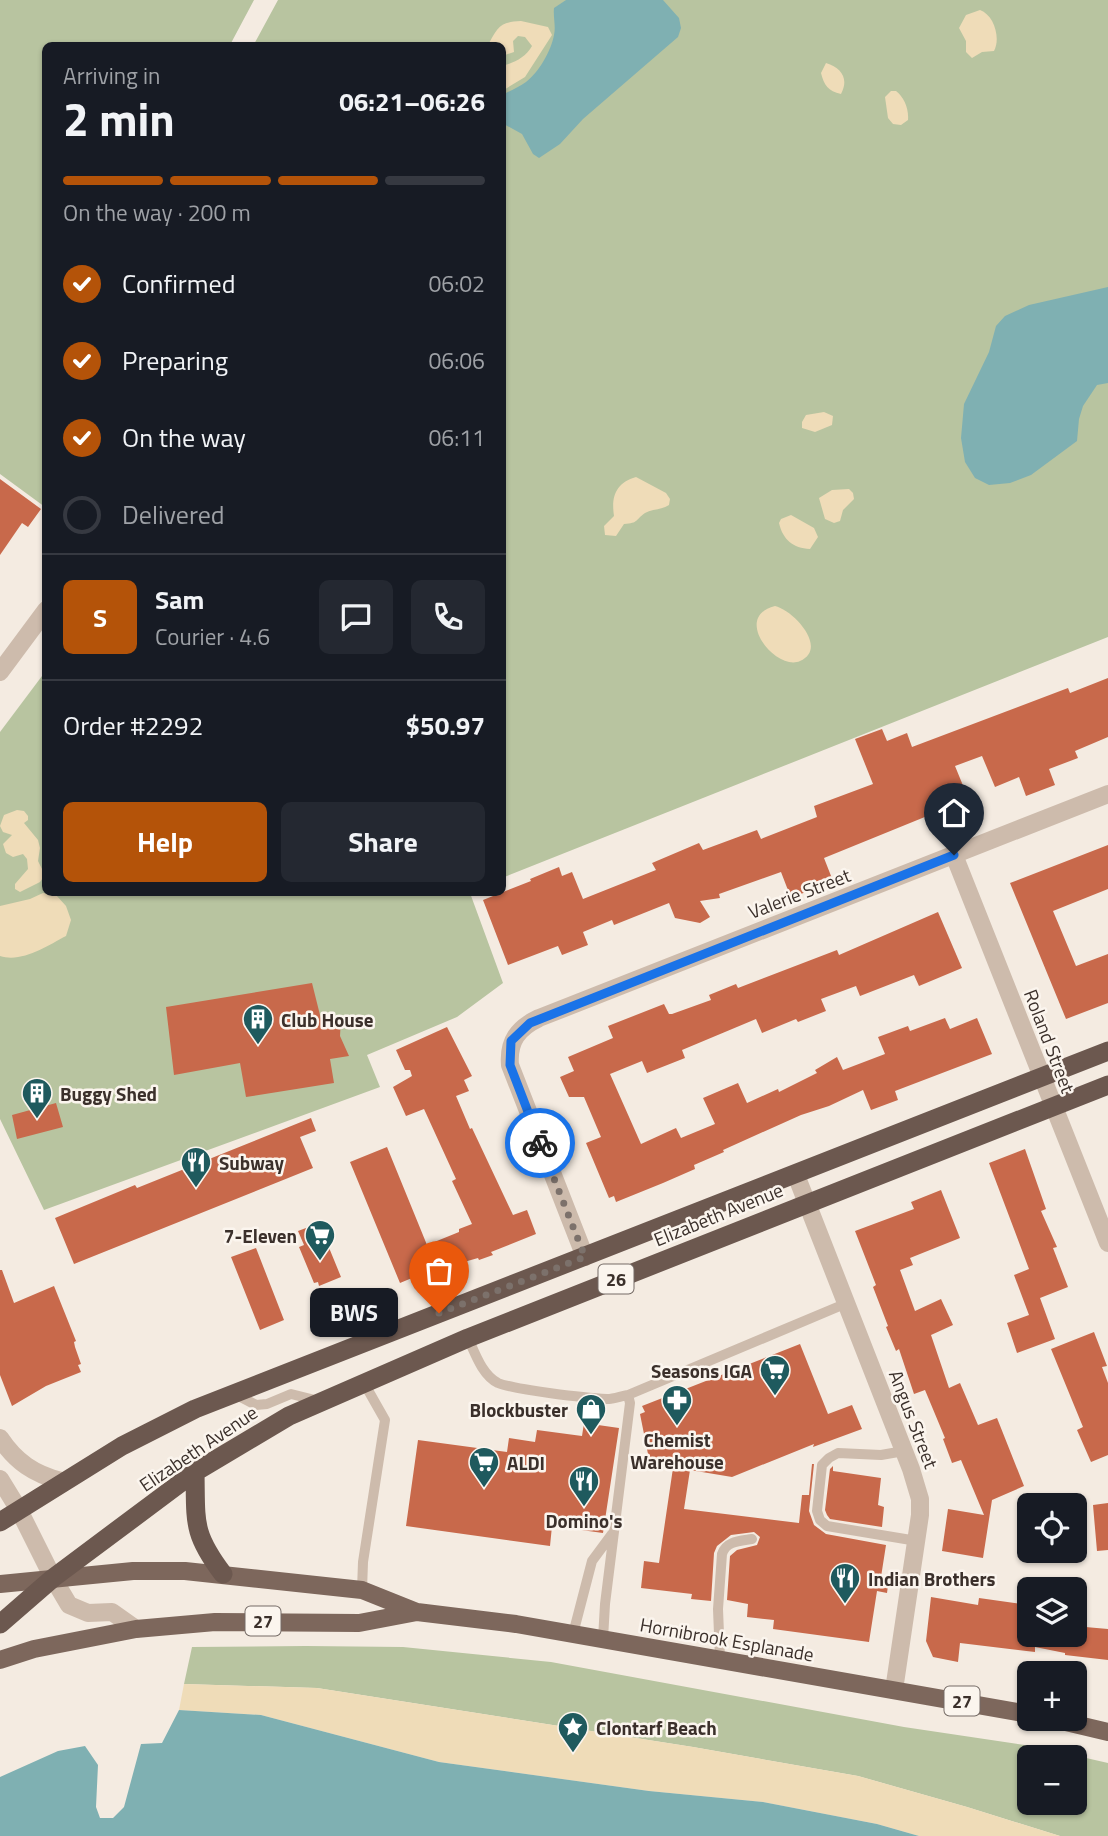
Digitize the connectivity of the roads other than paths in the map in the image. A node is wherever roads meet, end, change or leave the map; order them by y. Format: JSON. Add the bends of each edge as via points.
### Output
{"nodes":[{"id":1,"x":42,"y":615,"type":"edge"},
{"id":2,"x":0,"y":672,"type":"edge"},
{"id":3,"x":1108,"y":794,"type":"edge"},
{"id":4,"x":954,"y":855,"type":"junction"},
{"id":5,"x":1108,"y":1051,"type":"edge"},
{"id":6,"x":1042,"y":1077,"type":"junction"},
{"id":7,"x":1108,"y":1085,"type":"edge"},
{"id":8,"x":1053,"y":1107,"type":"junction"},
{"id":9,"x":796,"y":1175,"type":"junction"},
{"id":10,"x":807,"y":1204,"type":"junction"},
{"id":11,"x":1108,"y":1243,"type":"edge"},
{"id":12,"x":585,"y":1257,"type":"junction"},
{"id":13,"x":847,"y":1303,"type":"junction"},
{"id":14,"x":468,"y":1338,"type":"junction"},
{"id":15,"x":364,"y":1383,"type":"junction"},
{"id":16,"x":233,"y":1393,"type":"junction"},
{"id":17,"x":628,"y":1395,"type":"junction"},
{"id":18,"x":322,"y":1402,"type":"junction"},
{"id":19,"x":0,"y":1438,"type":"edge"},
{"id":20,"x":904,"y":1451,"type":"junction"},
{"id":21,"x":195,"y":1472,"type":"junction"},
{"id":22,"x":0,"y":1479,"type":"edge"},
{"id":23,"x":61,"y":1482,"type":"junction"},
{"id":24,"x":19,"y":1510,"type":"junction"},
{"id":25,"x":0,"y":1522,"type":"edge"},
{"id":26,"x":614,"y":1531,"type":"junction"},
{"id":27,"x":752,"y":1539,"type":"dead end"},
{"id":28,"x":917,"y":1541,"type":"junction"},
{"id":29,"x":223,"y":1574,"type":"junction"},
{"id":30,"x":53,"y":1578,"type":"junction"},
{"id":31,"x":0,"y":1584,"type":"edge"},
{"id":32,"x":362,"y":1590,"type":"junction"},
{"id":33,"x":417,"y":1612,"type":"junction"},
{"id":34,"x":0,"y":1624,"type":"edge"},
{"id":35,"x":136,"y":1629,"type":"junction"},
{"id":36,"x":573,"y":1634,"type":"junction"},
{"id":37,"x":603,"y":1639,"type":"junction"},
{"id":38,"x":720,"y":1659,"type":"junction"},
{"id":39,"x":0,"y":1660,"type":"edge"},
{"id":40,"x":894,"y":1690,"type":"junction"},
{"id":41,"x":1017,"y":1712,"type":"edge"},
{"id":42,"x":1087,"y":1727,"type":"edge"},
{"id":43,"x":1108,"y":1732,"type":"edge"}],
"edges":[{"from":1,"to":2,"type":"street"},
{"from":3,"to":4,"type":"street","name":"Valerie Street"},
{"from":4,"to":6,"type":"street","name":"Roland Street"},
{"from":4,"to":12,"type":"street","name":"Valerie Street","via":[[539,1018],[520,1031],[511,1041],[513,1077]]},
{"from":5,"to":6,"type":"highway","name":"Elizabeth Avenue","number":"26"},
{"from":6,"to":8,"type":"street","name":"Roland Street"},
{"from":6,"to":9,"type":"highway","name":"Elizabeth Avenue","number":"26"},
{"from":7,"to":8,"type":"highway","name":"Elizabeth Avenue","number":"26"},
{"from":8,"to":10,"type":"highway","name":"Elizabeth Avenue","number":"26"},
{"from":8,"to":11,"type":"street","name":"Roland Street"},
{"from":9,"to":10,"type":"street","name":"Angus Street"},
{"from":9,"to":12,"type":"highway","name":"Elizabeth Avenue","number":"26"},
{"from":10,"to":13,"type":"street","name":"Angus Street"},
{"from":10,"to":14,"type":"highway","name":"Elizabeth Avenue","number":"26"},
{"from":12,"to":16,"type":"highway","name":"Elizabeth Avenue","number":"26"},
{"from":13,"to":17,"type":"lane"},
{"from":13,"to":20,"type":"street","name":"Angus Street"},
{"from":14,"to":15,"type":"highway","name":"Elizabeth Avenue","number":"26"},
{"from":14,"to":17,"type":"lane","via":[[489,1376],[498,1382],[609,1399]]},
{"from":15,"to":18,"type":"highway","name":"Elizabeth Avenue","number":"26"},
{"from":15,"to":32,"type":"lane","via":[[385,1420]]},
{"from":16,"to":18,"type":"lane","via":[[256,1405],[291,1394]]},
{"from":16,"to":23,"type":"highway","name":"Elizabeth Avenue","number":"26","via":[[152,1430]]},
{"from":17,"to":26,"type":"lane"},
{"from":18,"to":21,"type":"highway","name":"Elizabeth Avenue","number":"26","via":[[289,1416]]},
{"from":19,"to":23,"type":"street","via":[[24,1466]]},
{"from":20,"to":28,"type":"street","name":"Angus Street","via":[[920,1499]]},
{"from":20,"to":28,"type":"lane","via":[[838,1453],[829,1458],[822,1465],[817,1511],[827,1526]]},
{"from":21,"to":29,"type":"highway","via":[[200,1539]]},
{"from":21,"to":30,"type":"highway","name":"Elizabeth Avenue","number":"26"},
{"from":22,"to":24,"type":"street"},
{"from":23,"to":24,"type":"highway","name":"Elizabeth Avenue","number":"26"},
{"from":24,"to":25,"type":"highway","name":"Elizabeth Avenue","number":"26"},
{"from":24,"to":30,"type":"street"},
{"from":26,"to":36,"type":"lane","via":[[592,1561]]},
{"from":26,"to":37,"type":"lane"},
{"from":27,"to":38,"type":"lane","via":[[730,1544],[722,1554]]},
{"from":28,"to":40,"type":"street","name":"Angus Street"},
{"from":29,"to":30,"type":"main road","name":"Hornibrook Esplanade","number":"27","via":[[133,1571]]},
{"from":29,"to":32,"type":"main road","name":"Hornibrook Esplanade","number":"27"},
{"from":30,"to":31,"type":"main road","name":"Hornibrook Esplanade","number":"27"},
{"from":30,"to":34,"type":"highway","name":"Elizabeth Avenue","number":"26"},
{"from":30,"to":35,"type":"street","via":[[69,1605],[78,1611],[112,1612]]},
{"from":32,"to":33,"type":"main road","name":"Hornibrook Esplanade","number":"27"},
{"from":33,"to":35,"type":"main road","name":"Hornibrook Esplanade","number":"27","via":[[359,1623],[215,1622]]},
{"from":33,"to":36,"type":"main road","name":"Hornibrook Esplanade","number":"27"},
{"from":35,"to":39,"type":"main road","name":"Hornibrook Esplanade","number":"27"},
{"from":36,"to":37,"type":"main road","name":"Hornibrook Esplanade","number":"27"},
{"from":37,"to":38,"type":"main road","name":"Hornibrook Esplanade","number":"27"},
{"from":38,"to":40,"type":"main road","name":"Hornibrook Esplanade","number":"27"},
{"from":40,"to":41,"type":"main road","name":"Hornibrook Esplanade","number":"27"},
{"from":42,"to":43,"type":"main road"}]}
